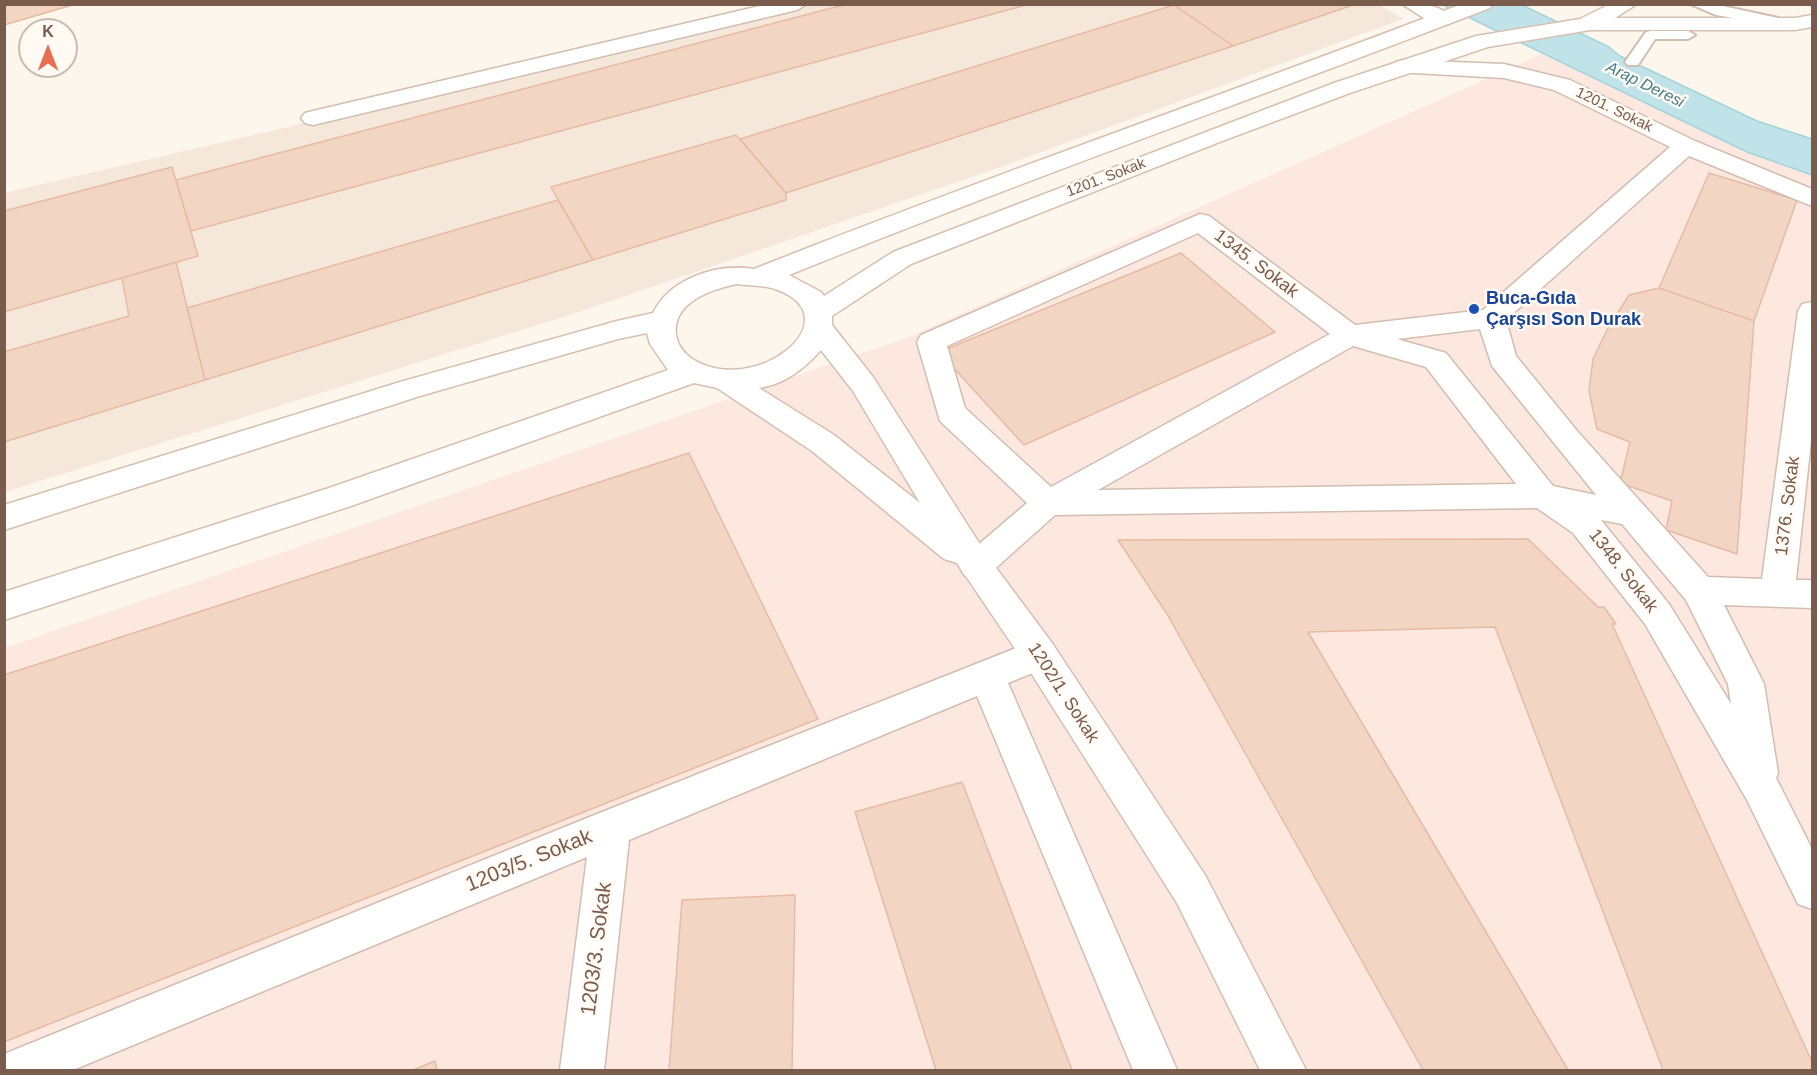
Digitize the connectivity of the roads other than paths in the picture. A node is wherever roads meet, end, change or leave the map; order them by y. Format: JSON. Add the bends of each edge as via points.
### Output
{"nodes":[{"id":1,"x":797,"y":4,"type":"edge"},
{"id":2,"x":1412,"y":4,"type":"edge"},
{"id":3,"x":1483,"y":4,"type":"edge"},
{"id":4,"x":1627,"y":4,"type":"edge"},
{"id":5,"x":1697,"y":4,"type":"edge"},
{"id":6,"x":1441,"y":20,"type":"junction"},
{"id":7,"x":1804,"y":22,"type":"edge"},
{"id":8,"x":1586,"y":25,"type":"junction"},
{"id":9,"x":1688,"y":35,"type":"dead end"},
{"id":10,"x":1633,"y":62,"type":"dead end"},
{"id":11,"x":1404,"y":67,"type":"junction"},
{"id":12,"x":313,"y":118,"type":"dead end"},
{"id":13,"x":1686,"y":146,"type":"junction"},
{"id":14,"x":1812,"y":198,"type":"edge"},
{"id":15,"x":763,"y":275,"type":"junction"},
{"id":16,"x":1812,"y":311,"type":"edge"},
{"id":17,"x":1491,"y":318,"type":"junction"},
{"id":18,"x":819,"y":320,"type":"junction"},
{"id":19,"x":662,"y":321,"type":"junction"},
{"id":20,"x":1350,"y":335,"type":"junction"},
{"id":21,"x":709,"y":376,"type":"junction"},
{"id":22,"x":1543,"y":496,"type":"junction"},
{"id":23,"x":1048,"y":502,"type":"junction"},
{"id":24,"x":1631,"y":514,"type":"junction"},
{"id":25,"x":4,"y":518,"type":"edge"},
{"id":26,"x":976,"y":566,"type":"junction"},
{"id":27,"x":1699,"y":591,"type":"junction"},
{"id":28,"x":1777,"y":594,"type":"junction"},
{"id":29,"x":1812,"y":594,"type":"edge"},
{"id":30,"x":4,"y":606,"type":"edge"},
{"id":31,"x":1039,"y":654,"type":"junction"},
{"id":32,"x":986,"y":674,"type":"junction"},
{"id":33,"x":1761,"y":788,"type":"junction"},
{"id":34,"x":611,"y":827,"type":"junction"},
{"id":35,"x":1812,"y":890,"type":"edge"},
{"id":36,"x":20,"y":1071,"type":"edge"},
{"id":37,"x":582,"y":1071,"type":"edge"},
{"id":38,"x":1155,"y":1071,"type":"edge"},
{"id":39,"x":1284,"y":1071,"type":"edge"}],
"edges":[{"from":1,"to":12,"type":"street"},
{"from":2,"to":6,"type":"street"},
{"from":3,"to":6,"type":"street"},
{"from":4,"to":8,"type":"street","name":"1201. Sokak"},
{"from":5,"to":7,"type":"lane","via":[[1756,20]]},
{"from":6,"to":15,"type":"street","via":[[931,208]]},
{"from":7,"to":8,"type":"street"},
{"from":8,"to":11,"type":"street","name":"1201. Sokak","via":[[1484,41]]},
{"from":9,"to":10,"type":"lane","via":[[1651,35]]},
{"from":11,"to":13,"type":"street","name":"1201. Sokak","via":[[1504,71],[1562,84]]},
{"from":11,"to":18,"type":"street","name":"1201. Sokak","via":[[1219,134],[902,258]]},
{"from":13,"to":14,"type":"street","name":"1201. Sokak"},
{"from":13,"to":17,"type":"street"},
{"from":15,"to":18,"type":"street","via":[[799,288],[811,299]]},
{"from":15,"to":19,"type":"street","via":[[712,279],[672,304]]},
{"from":16,"to":28,"type":"street","name":"1376. Sokak"},
{"from":17,"to":20,"type":"street"},
{"from":17,"to":24,"type":"street","via":[[1502,359]]},
{"from":18,"to":21,"type":"street","via":[[812,346],[798,360],[776,372],[751,379]]},
{"from":18,"to":26,"type":"street","name":"1202/1. Sokak"},
{"from":19,"to":21,"type":"street","via":[[661,336],[677,363]]},
{"from":19,"to":25,"type":"street","via":[[617,330],[410,389]]},
{"from":20,"to":22,"type":"street","name":"1348. Sokak","via":[[1436,360]]},
{"from":20,"to":23,"type":"street"},
{"from":20,"to":23,"type":"street","name":"1345. Sokak","via":[[1200,222],[931,342],[951,413]]},
{"from":21,"to":26,"type":"street","via":[[823,443]]},
{"from":21,"to":30,"type":"street"},
{"from":22,"to":23,"type":"street"},
{"from":22,"to":24,"type":"street"},
{"from":22,"to":33,"type":"street","name":"1348. Sokak","via":[[1585,524],[1657,614]]},
{"from":23,"to":26,"type":"street"},
{"from":24,"to":27,"type":"street"},
{"from":26,"to":31,"type":"street","name":"1202/1. Sokak"},
{"from":27,"to":28,"type":"street"},
{"from":27,"to":33,"type":"street","via":[[1746,684]]},
{"from":28,"to":29,"type":"street"},
{"from":31,"to":32,"type":"street","name":"1203/5. Sokak"},
{"from":31,"to":39,"type":"street","name":"1202/1. Sokak","via":[[1191,889]]},
{"from":32,"to":34,"type":"street","name":"1203/5. Sokak"},
{"from":32,"to":38,"type":"street"},
{"from":33,"to":35,"type":"street","name":"1348. Sokak"},
{"from":34,"to":36,"type":"street","name":"1203/5. Sokak"},
{"from":34,"to":37,"type":"street","name":"1203/3. Sokak"}]}
